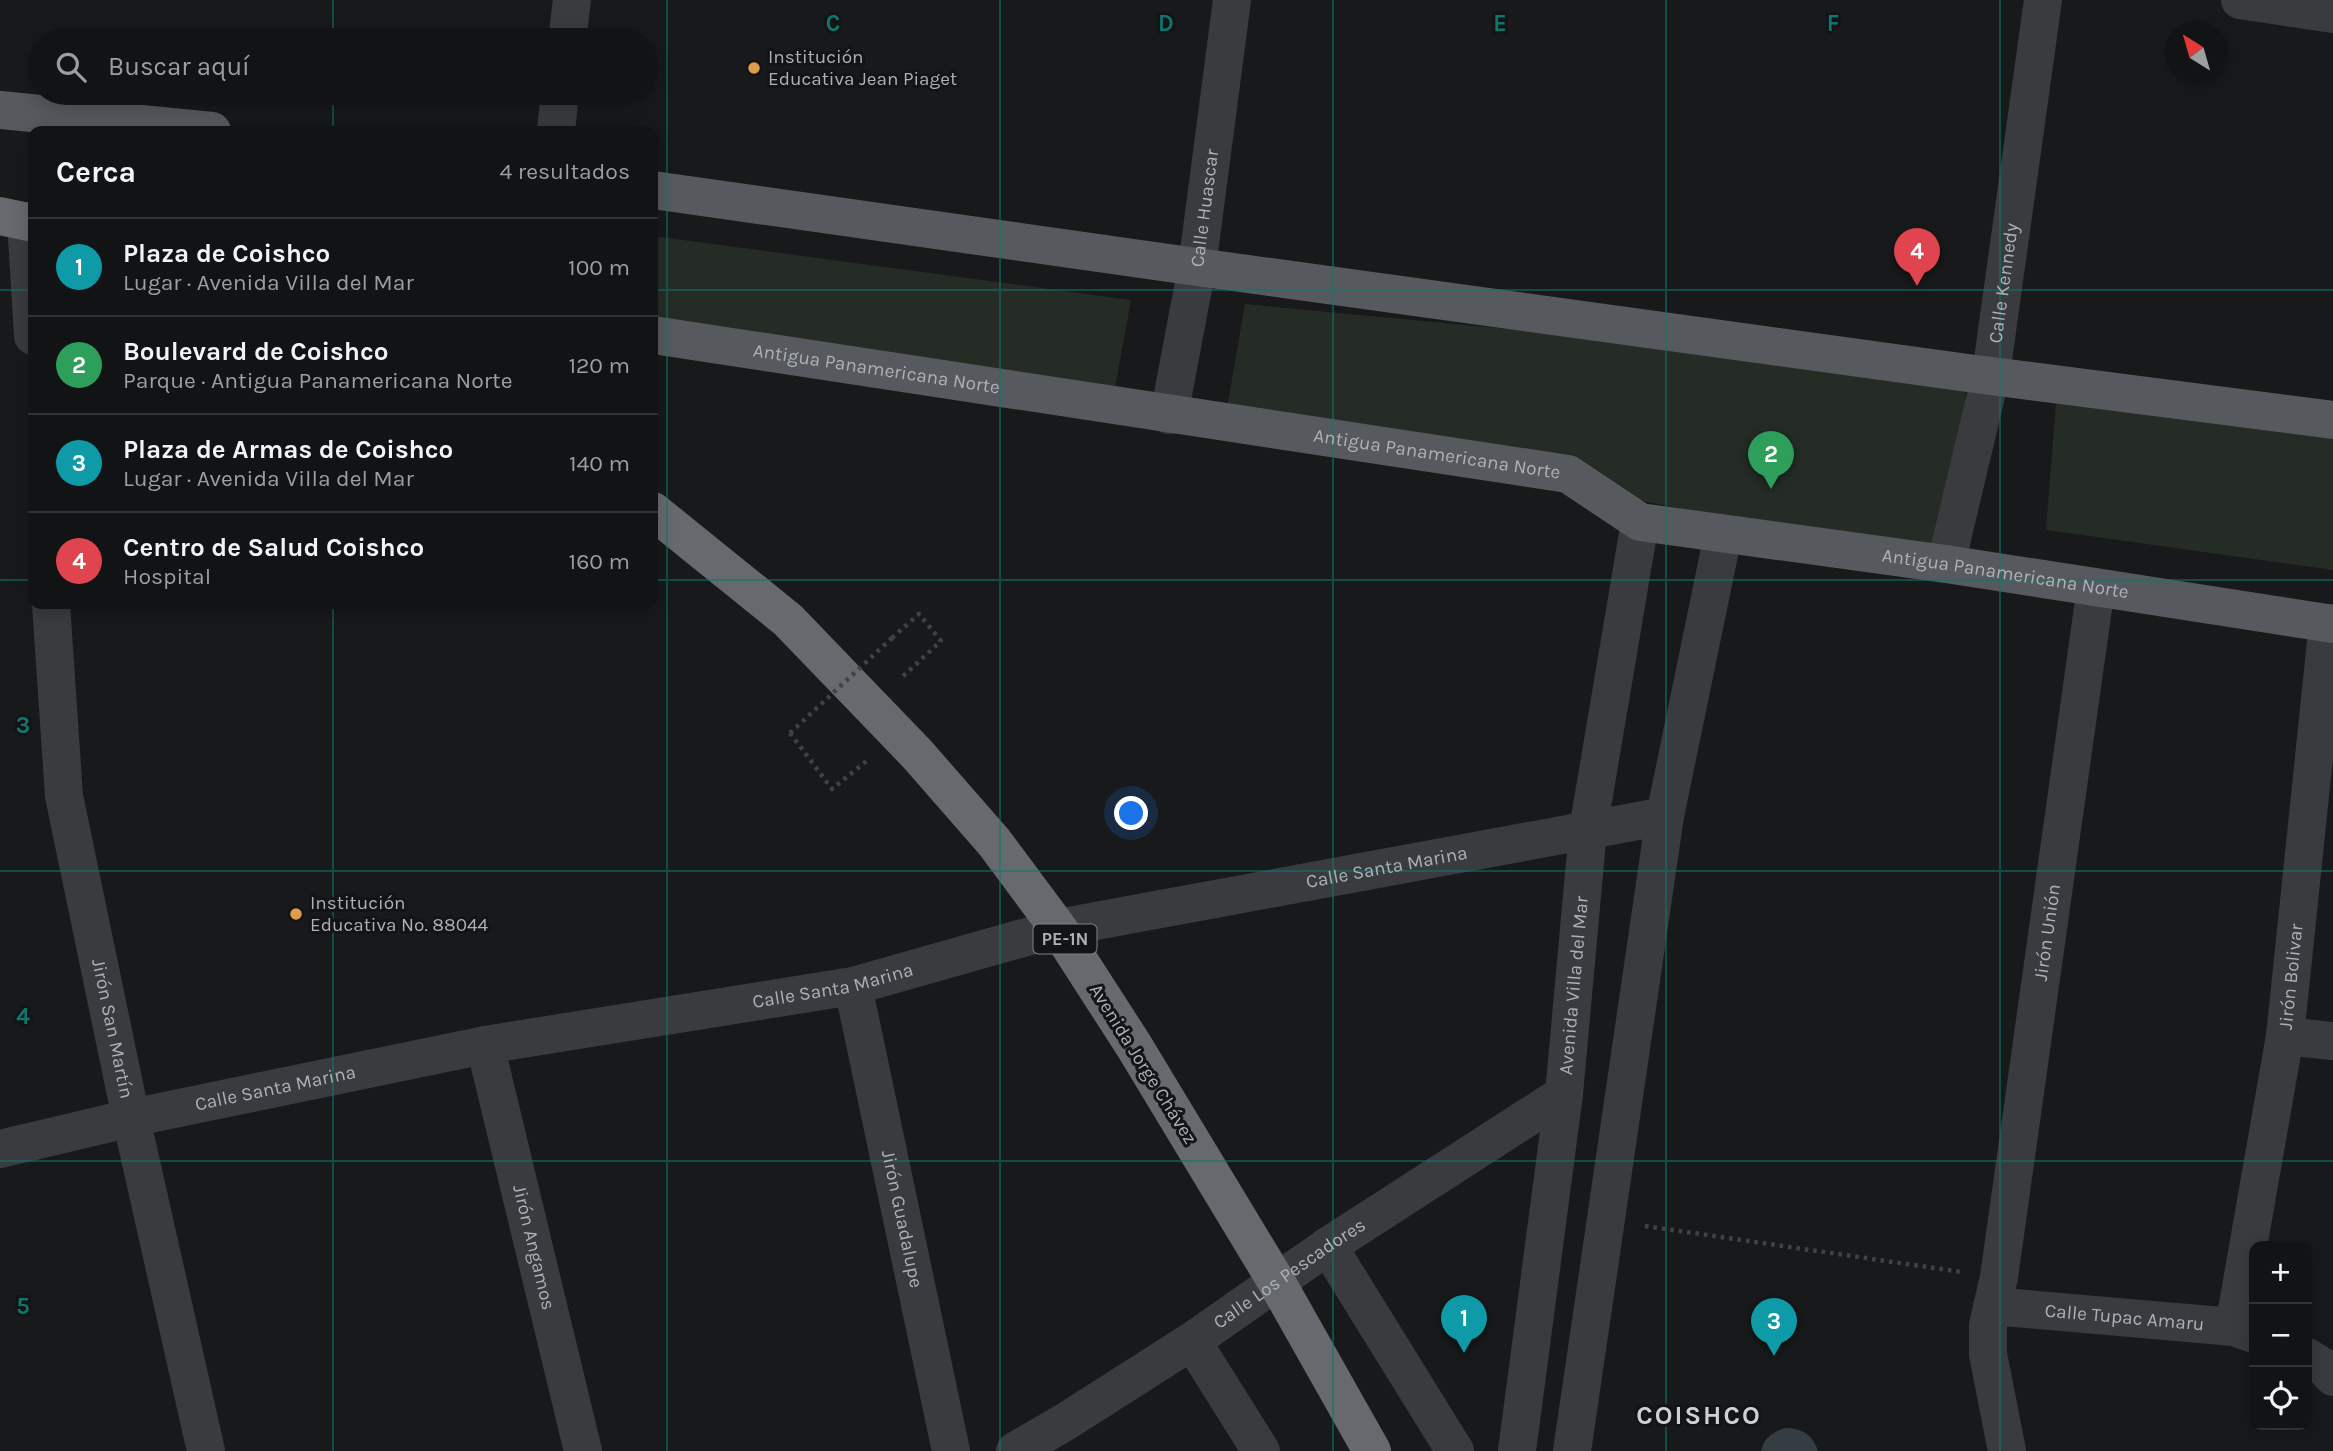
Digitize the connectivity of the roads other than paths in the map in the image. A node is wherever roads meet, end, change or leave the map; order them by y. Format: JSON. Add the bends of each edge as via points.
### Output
{"nodes":[{"id":1,"x":572,"y":0,"type":"edge"},
{"id":2,"x":1232,"y":0,"type":"edge"},
{"id":3,"x":2043,"y":0,"type":"edge"},
{"id":4,"x":2240,"y":0,"type":"edge"},
{"id":5,"x":2333,"y":14,"type":"edge"},
{"id":6,"x":568,"y":28,"type":"edge"},
{"id":7,"x":559,"y":105,"type":"edge"},
{"id":8,"x":0,"y":110,"type":"edge"},
{"id":9,"x":162,"y":126,"type":"edge"},
{"id":10,"x":557,"y":126,"type":"edge"},
{"id":11,"x":658,"y":191,"type":"edge"},
{"id":12,"x":20,"y":220,"type":"edge"},
{"id":13,"x":1197,"y":267,"type":"junction"},
{"id":14,"x":28,"y":291,"type":"edge"},
{"id":15,"x":658,"y":336,"type":"edge"},
{"id":16,"x":1991,"y":374,"type":"junction"},
{"id":17,"x":1169,"y":415,"type":"junction"},
{"id":18,"x":2333,"y":420,"type":"edge"},
{"id":19,"x":658,"y":515,"type":"edge"},
{"id":20,"x":1640,"y":522,"type":"junction"},
{"id":21,"x":1723,"y":535,"type":"junction"},
{"id":22,"x":1947,"y":564,"type":"junction"},
{"id":23,"x":2096,"y":587,"type":"junction"},
{"id":24,"x":51,"y":609,"type":"edge"},
{"id":25,"x":2331,"y":624,"type":"edge"},
{"id":26,"x":1665,"y":816,"type":"junction"},
{"id":27,"x":1588,"y":830,"type":"junction"},
{"id":28,"x":1058,"y":928,"type":"junction"},
{"id":29,"x":853,"y":986,"type":"junction"},
{"id":30,"x":2285,"y":1036,"type":"junction"},
{"id":31,"x":2333,"y":1041,"type":"edge"},
{"id":32,"x":485,"y":1045,"type":"junction"},
{"id":33,"x":1564,"y":1094,"type":"junction"},
{"id":34,"x":131,"y":1118,"type":"junction"},
{"id":35,"x":0,"y":1149,"type":"edge"},
{"id":36,"x":1549,"y":1212,"type":"junction"},
{"id":37,"x":1606,"y":1220,"type":"junction"},
{"id":38,"x":1328,"y":1245,"type":"junction"},
{"id":39,"x":1276,"y":1281,"type":"junction"},
{"id":40,"x":1996,"y":1292,"type":"junction"},
{"id":41,"x":2244,"y":1331,"type":"edge"},
{"id":42,"x":1192,"y":1341,"type":"junction"},
{"id":43,"x":2312,"y":1360,"type":"edge"},
{"id":44,"x":2333,"y":1377,"type":"edge"},
{"id":45,"x":1074,"y":1437,"type":"edge"},
{"id":46,"x":206,"y":1451,"type":"edge"},
{"id":47,"x":583,"y":1451,"type":"edge"},
{"id":48,"x":951,"y":1451,"type":"edge"},
{"id":49,"x":1015,"y":1451,"type":"edge"},
{"id":50,"x":1261,"y":1451,"type":"edge"},
{"id":51,"x":1372,"y":1451,"type":"edge"},
{"id":52,"x":1455,"y":1451,"type":"edge"},
{"id":53,"x":1517,"y":1451,"type":"edge"},
{"id":54,"x":1572,"y":1451,"type":"edge"},
{"id":55,"x":2007,"y":1451,"type":"edge"}],
"edges":[{"from":1,"to":6,"type":"street"},
{"from":2,"to":13,"type":"street","name":"Calle Huascar"},
{"from":3,"to":16,"type":"street","name":"Calle Kennedy"},
{"from":4,"to":5,"type":"street"},
{"from":7,"to":10,"type":"street"},
{"from":8,"to":9,"type":"main road"},
{"from":11,"to":13,"type":"main road"},
{"from":12,"to":14,"type":"street"},
{"from":13,"to":16,"type":"main road"},
{"from":13,"to":17,"type":"street","name":"Calle Huascar"},
{"from":15,"to":17,"type":"main road","name":"Antigua Panamericana Norte"},
{"from":16,"to":18,"type":"main road"},
{"from":16,"to":22,"type":"street","name":"Calle Kennedy"},
{"from":17,"to":20,"type":"main road","name":"Antigua Panamericana Norte","via":[[1569,474]]},
{"from":19,"to":28,"type":"highway","name":"Avenida Jorge Chávez","number":"PE-1N","via":[[788,620],[872,706],[994,842]]},
{"from":20,"to":21,"type":"main road","name":"Antigua Panamericana Norte"},
{"from":20,"to":27,"type":"street","name":"Avenida Villa del Mar"},
{"from":21,"to":22,"type":"main road","name":"Antigua Panamericana Norte"},
{"from":21,"to":26,"type":"street"},
{"from":22,"to":23,"type":"main road","name":"Antigua Panamericana Norte"},
{"from":23,"to":25,"type":"main road","name":"Antigua Panamericana Norte"},
{"from":23,"to":40,"type":"street","name":"Jirón Unión"},
{"from":24,"to":34,"type":"street","name":"Jirón San Martín","via":[[64,796]]},
{"from":25,"to":30,"type":"street","name":"Jirón Bolivar"},
{"from":26,"to":27,"type":"street","name":"Calle Santa Marina"},
{"from":26,"to":37,"type":"street"},
{"from":27,"to":28,"type":"street","name":"Calle Santa Marina"},
{"from":27,"to":33,"type":"street","name":"Avenida Villa del Mar"},
{"from":28,"to":29,"type":"street","name":"Calle Santa Marina"},
{"from":28,"to":39,"type":"highway","name":"Avenida Jorge Chávez","number":"PE-1N"},
{"from":29,"to":32,"type":"street","name":"Calle Santa Marina"},
{"from":29,"to":48,"type":"street","name":"Jirón Guadalupe"},
{"from":30,"to":31,"type":"street"},
{"from":30,"to":41,"type":"street","name":"Jirón Bolivar"},
{"from":32,"to":34,"type":"street","name":"Calle Santa Marina"},
{"from":32,"to":47,"type":"street","name":"Jirón Angamos"},
{"from":33,"to":36,"type":"street","name":"Avenida Villa del Mar"},
{"from":33,"to":38,"type":"street","name":"Calle Los Pescadores"},
{"from":34,"to":35,"type":"street","name":"Calle Santa Marina"},
{"from":34,"to":46,"type":"street","name":"Jirón San Martín"},
{"from":36,"to":37,"type":"street"},
{"from":36,"to":53,"type":"street","name":"Avenida Villa del Mar"},
{"from":37,"to":54,"type":"street"},
{"from":38,"to":39,"type":"street","name":"Calle Los Pescadores"},
{"from":38,"to":52,"type":"street"},
{"from":39,"to":42,"type":"street","name":"Calle Los Pescadores"},
{"from":39,"to":51,"type":"highway","name":"Avenida Jorge Chávez","number":"PE-1N"},
{"from":40,"to":41,"type":"street","name":"Calle Tupac Amaru"},
{"from":40,"to":55,"type":"street","name":"Jirón Unión","via":[[1988,1325],[1988,1354]]},
{"from":42,"to":45,"type":"street","name":"Calle Los Pescadores"},
{"from":42,"to":50,"type":"street"},
{"from":43,"to":44,"type":"street"},
{"from":45,"to":49,"type":"street","name":"Calle Los Pescadores"}]}
